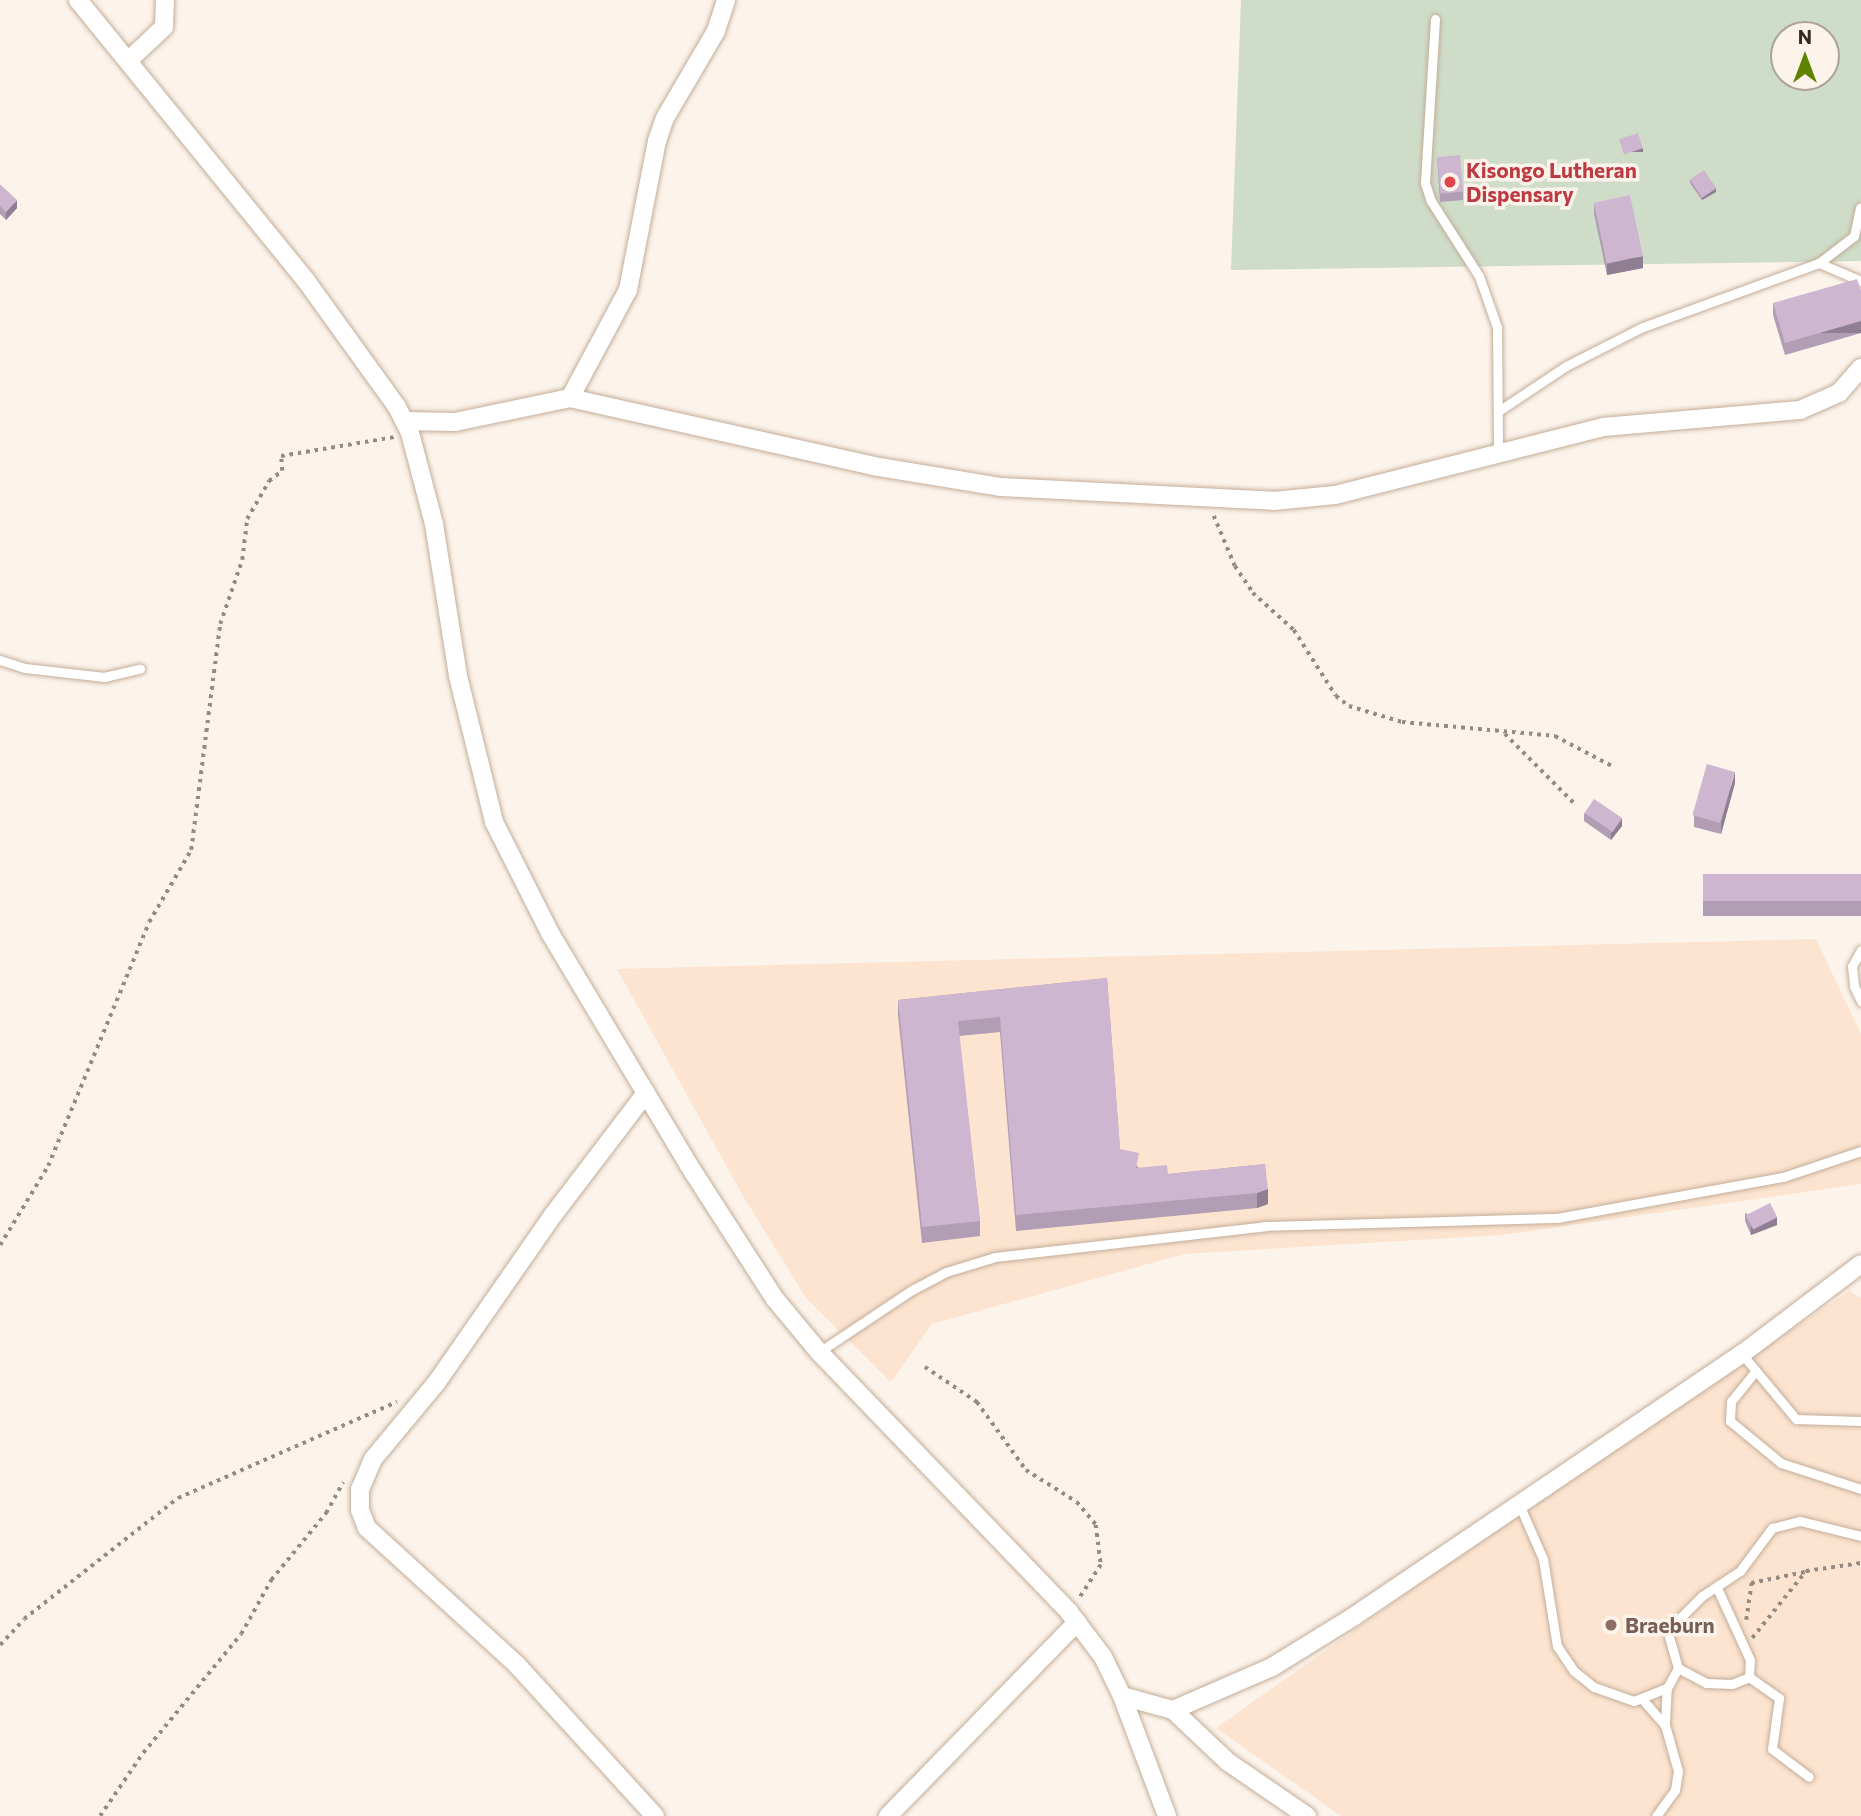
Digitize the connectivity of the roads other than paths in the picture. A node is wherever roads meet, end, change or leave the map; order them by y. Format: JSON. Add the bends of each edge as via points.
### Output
{"nodes":[{"id":1,"x":78,"y":0,"type":"edge"},
{"id":2,"x":165,"y":0,"type":"edge"},
{"id":3,"x":726,"y":0,"type":"edge"},
{"id":4,"x":1435,"y":19,"type":"dead end"},
{"id":5,"x":129,"y":60,"type":"junction"},
{"id":6,"x":1860,"y":208,"type":"edge"},
{"id":7,"x":1819,"y":263,"type":"junction"},
{"id":8,"x":1861,"y":281,"type":"edge"},
{"id":9,"x":1861,"y":368,"type":"edge"},
{"id":10,"x":570,"y":398,"type":"junction"},
{"id":11,"x":1500,"y":410,"type":"junction"},
{"id":12,"x":407,"y":427,"type":"junction"},
{"id":13,"x":1498,"y":451,"type":"junction"},
{"id":14,"x":0,"y":660,"type":"edge"},
{"id":15,"x":140,"y":669,"type":"dead end"},
{"id":16,"x":1861,"y":950,"type":"edge"},
{"id":17,"x":1861,"y":1001,"type":"edge"},
{"id":18,"x":646,"y":1093,"type":"junction"},
{"id":19,"x":1861,"y":1151,"type":"edge"},
{"id":20,"x":1861,"y":1264,"type":"edge"},
{"id":21,"x":819,"y":1352,"type":"junction"},
{"id":22,"x":1742,"y":1353,"type":"junction"},
{"id":23,"x":1754,"y":1373,"type":"junction"},
{"id":24,"x":1861,"y":1421,"type":"edge"},
{"id":25,"x":1861,"y":1489,"type":"edge"},
{"id":26,"x":1518,"y":1502,"type":"junction"},
{"id":27,"x":1861,"y":1536,"type":"edge"},
{"id":28,"x":1718,"y":1590,"type":"junction"},
{"id":29,"x":1073,"y":1617,"type":"junction"},
{"id":30,"x":1678,"y":1668,"type":"junction"},
{"id":31,"x":1749,"y":1677,"type":"junction"},
{"id":32,"x":1667,"y":1688,"type":"junction"},
{"id":33,"x":1122,"y":1696,"type":"junction"},
{"id":34,"x":1643,"y":1700,"type":"junction"},
{"id":35,"x":1172,"y":1710,"type":"junction"},
{"id":36,"x":1665,"y":1725,"type":"junction"},
{"id":37,"x":1809,"y":1777,"type":"dead end"},
{"id":38,"x":655,"y":1816,"type":"edge"},
{"id":39,"x":888,"y":1816,"type":"edge"},
{"id":40,"x":1167,"y":1816,"type":"edge"},
{"id":41,"x":1307,"y":1816,"type":"edge"},
{"id":42,"x":1656,"y":1816,"type":"edge"}],
"edges":[{"from":1,"to":5,"type":"street"},
{"from":2,"to":5,"type":"street","via":[[164,26]]},
{"from":3,"to":10,"type":"street","via":[[716,32],[665,118],[657,141],[628,290]]},
{"from":4,"to":11,"type":"lane","via":[[1425,183],[1431,201],[1488,294],[1497,327]]},
{"from":5,"to":12,"type":"street","via":[[307,282]]},
{"from":6,"to":7,"type":"lane","via":[[1854,236]]},
{"from":7,"to":8,"type":"lane"},
{"from":7,"to":11,"type":"lane","via":[[1643,327],[1566,366]]},
{"from":9,"to":13,"type":"street","via":[[1839,393],[1800,410],[1603,427]]},
{"from":10,"to":12,"type":"street"},
{"from":10,"to":13,"type":"street","via":[[873,466],[962,480],[1208,501],[1335,495]]},
{"from":11,"to":13,"type":"lane"},
{"from":12,"to":18,"type":"street","via":[[434,524],[458,676],[494,822],[550,933]]},
{"from":14,"to":15,"type":"lane","via":[[25,668],[104,677]]},
{"from":16,"to":17,"type":"lane","via":[[1852,966]]},
{"from":18,"to":21,"type":"street","via":[[735,1240]]},
{"from":18,"to":38,"type":"street","via":[[437,1382],[373,1460],[360,1489],[360,1510],[367,1528],[517,1665]]},
{"from":19,"to":21,"type":"lane","via":[[1783,1177],[1557,1218],[1265,1226],[995,1257],[946,1272],[912,1290]]},
{"from":20,"to":22,"type":"street"},
{"from":21,"to":29,"type":"street"},
{"from":22,"to":23,"type":"lane"},
{"from":22,"to":26,"type":"street"},
{"from":23,"to":24,"type":"lane","via":[[1796,1419]]},
{"from":23,"to":25,"type":"lane","via":[[1731,1401],[1730,1421],[1781,1463]]},
{"from":26,"to":34,"type":"lane","via":[[1543,1559],[1557,1646],[1574,1671],[1594,1687],[1618,1698]]},
{"from":26,"to":35,"type":"street","via":[[1272,1667]]},
{"from":27,"to":28,"type":"lane","via":[[1826,1525],[1783,1523],[1764,1535],[1740,1571]]},
{"from":28,"to":30,"type":"lane","via":[[1673,1625],[1669,1636]]},
{"from":28,"to":31,"type":"lane","via":[[1750,1660]]},
{"from":29,"to":33,"type":"street","via":[[1103,1657]]},
{"from":29,"to":39,"type":"street"},
{"from":30,"to":31,"type":"lane","via":[[1706,1683],[1732,1685]]},
{"from":30,"to":32,"type":"lane"},
{"from":31,"to":37,"type":"lane","via":[[1779,1698],[1772,1749]]},
{"from":32,"to":34,"type":"lane"},
{"from":32,"to":36,"type":"lane"},
{"from":33,"to":35,"type":"street"},
{"from":33,"to":40,"type":"street"},
{"from":34,"to":36,"type":"lane"},
{"from":35,"to":41,"type":"street","via":[[1228,1762]]},
{"from":36,"to":42,"type":"lane","via":[[1677,1780]]}]}
